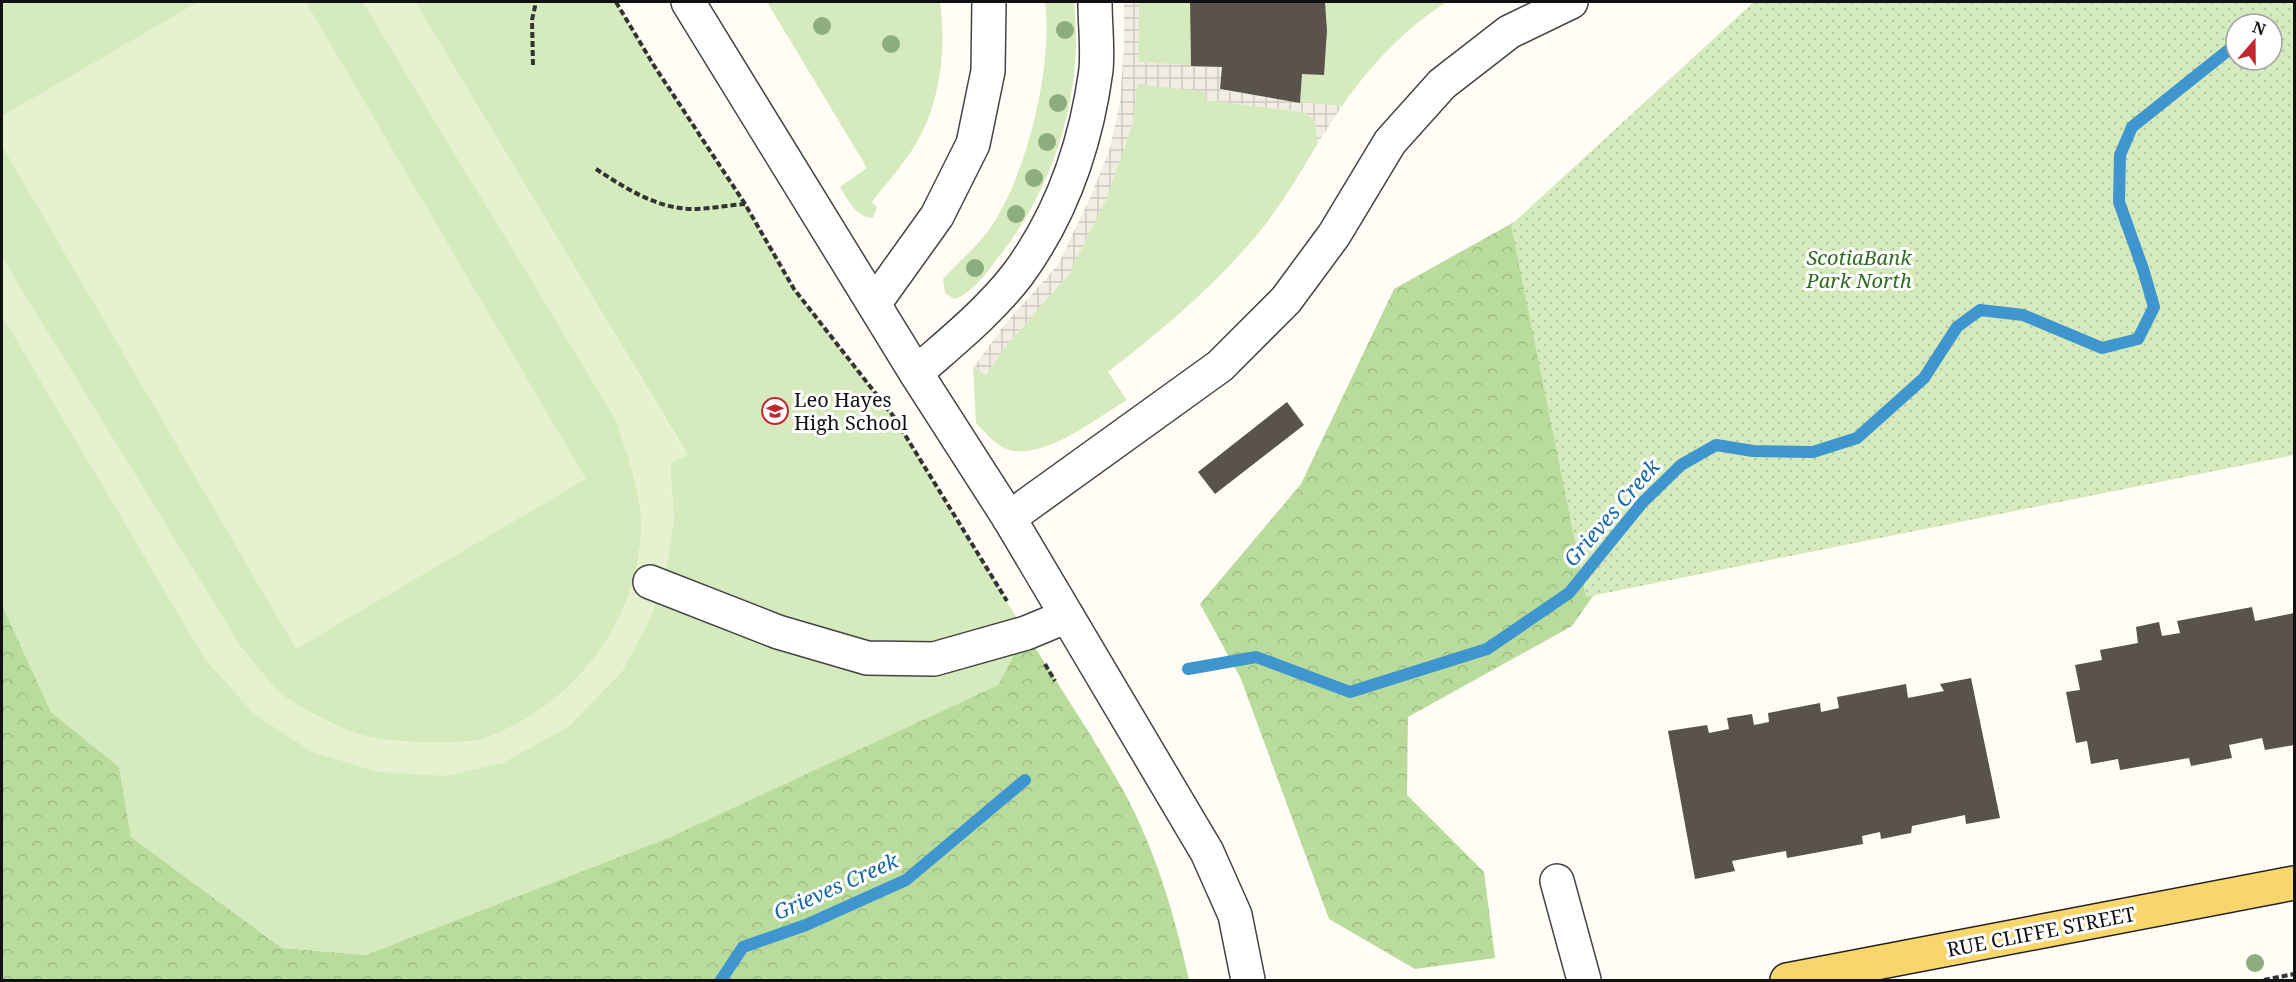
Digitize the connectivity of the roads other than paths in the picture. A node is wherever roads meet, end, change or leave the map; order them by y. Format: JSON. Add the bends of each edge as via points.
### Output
{"nodes":[{"id":1,"x":688,"y":2,"type":"edge"},
{"id":2,"x":989,"y":2,"type":"edge"},
{"id":3,"x":1095,"y":2,"type":"edge"},
{"id":4,"x":1571,"y":2,"type":"edge"},
{"id":5,"x":874,"y":304,"type":"junction"},
{"id":6,"x":916,"y":373,"type":"junction"},
{"id":7,"x":1009,"y":518,"type":"junction"},
{"id":8,"x":650,"y":582,"type":"dead end"},
{"id":9,"x":1067,"y":616,"type":"junction"},
{"id":10,"x":1557,"y":881,"type":"dead end"},
{"id":11,"x":2295,"y":883,"type":"edge"},
{"id":12,"x":1248,"y":981,"type":"edge"},
{"id":13,"x":1584,"y":981,"type":"edge"},
{"id":14,"x":1787,"y":981,"type":"edge"}],
"edges":[{"from":1,"to":5,"type":"lane"},
{"from":2,"to":5,"type":"lane","via":[[988,71],[973,144],[936,216]]},
{"from":3,"to":6,"type":"lane","via":[[1094,79],[1082,144],[1057,212],[1017,274],[969,327]]},
{"from":4,"to":7,"type":"lane","via":[[1509,32],[1442,84],[1390,142],[1334,235],[1286,300],[1220,366]]},
{"from":5,"to":6,"type":"lane"},
{"from":6,"to":7,"type":"lane"},
{"from":7,"to":9,"type":"lane"},
{"from":8,"to":9,"type":"lane","via":[[778,632],[867,658],[934,659],[1026,633]]},
{"from":9,"to":12,"type":"lane","via":[[1207,852],[1235,915]]},
{"from":10,"to":13,"type":"lane"},
{"from":11,"to":14,"type":"main road","name":"RUE CLIFFE STREET"}]}
